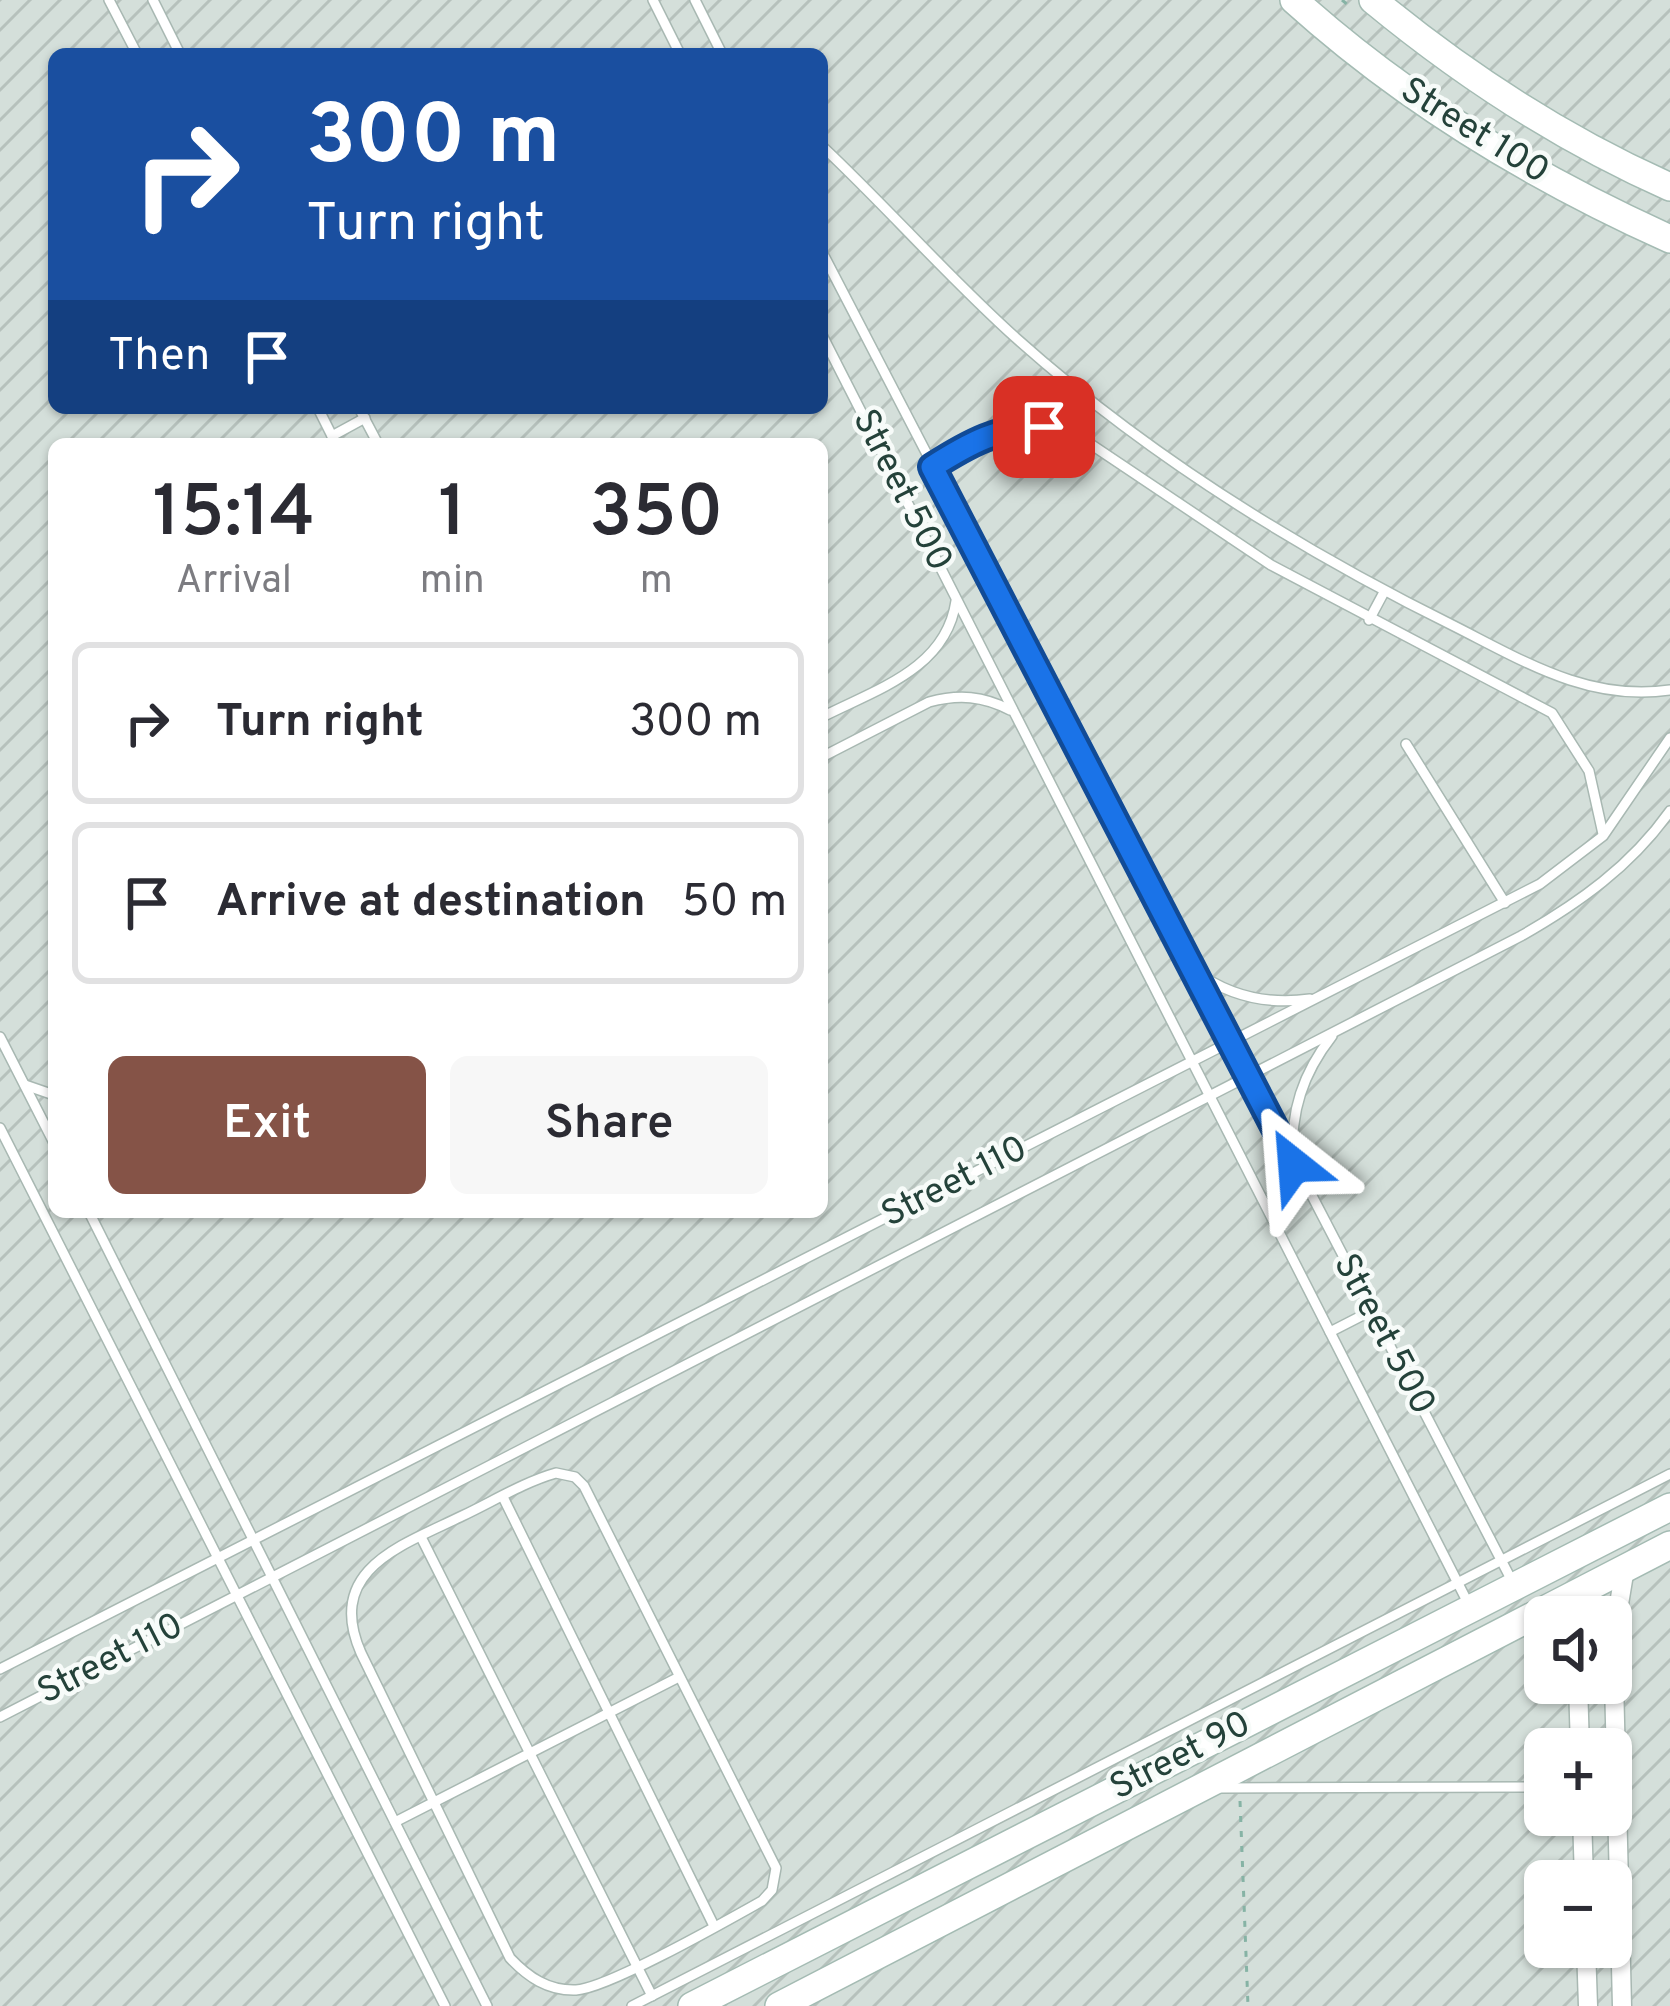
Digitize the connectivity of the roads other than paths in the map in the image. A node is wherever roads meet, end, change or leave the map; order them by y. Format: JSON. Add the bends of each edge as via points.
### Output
{"nodes":[{"id":1,"x":109,"y":0,"type":"edge"},
{"id":2,"x":153,"y":0,"type":"edge"},
{"id":3,"x":653,"y":0,"type":"edge"},
{"id":4,"x":695,"y":0,"type":"edge"},
{"id":5,"x":1294,"y":0,"type":"edge"},
{"id":6,"x":1372,"y":0,"type":"edge"},
{"id":7,"x":133,"y":48,"type":"edge"},
{"id":8,"x":177,"y":48,"type":"edge"},
{"id":9,"x":677,"y":48,"type":"edge"},
{"id":10,"x":719,"y":48,"type":"edge"},
{"id":11,"x":828,"y":152,"type":"edge"},
{"id":12,"x":1670,"y":187,"type":"edge"},
{"id":13,"x":1670,"y":239,"type":"edge"},
{"id":14,"x":828,"y":264,"type":"edge"},
{"id":15,"x":828,"y":347,"type":"edge"},
{"id":16,"x":361,"y":414,"type":"edge"},
{"id":17,"x":336,"y":438,"type":"edge"},
{"id":18,"x":932,"y":467,"type":"junction"},
{"id":19,"x":1384,"y":592,"type":"junction"},
{"id":20,"x":956,"y":601,"type":"junction"},
{"id":21,"x":1369,"y":620,"type":"junction"},
{"id":22,"x":1670,"y":689,"type":"edge"},
{"id":23,"x":1012,"y":711,"type":"junction"},
{"id":24,"x":828,"y":714,"type":"edge"},
{"id":25,"x":1670,"y":738,"type":"edge"},
{"id":26,"x":1406,"y":744,"type":"dead end"},
{"id":27,"x":828,"y":754,"type":"edge"},
{"id":28,"x":1670,"y":812,"type":"edge"},
{"id":29,"x":1603,"y":836,"type":"junction"},
{"id":30,"x":1505,"y":903,"type":"junction"},
{"id":31,"x":1192,"y":968,"type":"junction"},
{"id":32,"x":1321,"y":997,"type":"junction"},
{"id":33,"x":1335,"y":1032,"type":"junction"},
{"id":34,"x":0,"y":1037,"type":"edge"},
{"id":35,"x":1230,"y":1043,"type":"junction"},
{"id":36,"x":1191,"y":1063,"type":"junction"},
{"id":37,"x":1248,"y":1078,"type":"junction"},
{"id":38,"x":24,"y":1084,"type":"junction"},
{"id":39,"x":48,"y":1092,"type":"edge"},
{"id":40,"x":1209,"y":1098,"type":"junction"},
{"id":41,"x":0,"y":1128,"type":"edge"},
{"id":42,"x":48,"y":1131,"type":"edge"},
{"id":43,"x":1294,"y":1165,"type":"junction"},
{"id":44,"x":92,"y":1218,"type":"edge"},
{"id":45,"x":1371,"y":1311,"type":"junction"},
{"id":46,"x":1330,"y":1333,"type":"junction"},
{"id":47,"x":1670,"y":1474,"type":"edge"},
{"id":48,"x":502,"y":1497,"type":"junction"},
{"id":49,"x":1670,"y":1507,"type":"edge"},
{"id":50,"x":421,"y":1537,"type":"junction"},
{"id":51,"x":255,"y":1539,"type":"junction"},
{"id":52,"x":1670,"y":1545,"type":"edge"},
{"id":53,"x":220,"y":1557,"type":"junction"},
{"id":54,"x":1625,"y":1568,"type":"junction"},
{"id":55,"x":1508,"y":1573,"type":"junction"},
{"id":56,"x":274,"y":1577,"type":"junction"},
{"id":57,"x":239,"y":1594,"type":"junction"},
{"id":58,"x":1465,"y":1596,"type":"junction"},
{"id":59,"x":1589,"y":1596,"type":"edge"},
{"id":60,"x":1524,"y":1631,"type":"edge"},
{"id":61,"x":0,"y":1669,"type":"edge"},
{"id":62,"x":680,"y":1677,"type":"junction"},
{"id":63,"x":609,"y":1713,"type":"junction"},
{"id":64,"x":0,"y":1717,"type":"edge"},
{"id":65,"x":531,"y":1753,"type":"junction"},
{"id":66,"x":1524,"y":1786,"type":"edge"},
{"id":67,"x":1204,"y":1788,"type":"junction"},
{"id":68,"x":432,"y":1803,"type":"junction"},
{"id":69,"x":395,"y":1822,"type":"junction"},
{"id":70,"x":714,"y":1926,"type":"junction"},
{"id":71,"x":637,"y":1965,"type":"junction"},
{"id":72,"x":1587,"y":1968,"type":"edge"},
{"id":73,"x":652,"y":1996,"type":"junction"},
{"id":74,"x":446,"y":2006,"type":"edge"},
{"id":75,"x":487,"y":2006,"type":"edge"},
{"id":76,"x":632,"y":2006,"type":"edge"},
{"id":77,"x":692,"y":2006,"type":"edge"},
{"id":78,"x":778,"y":2006,"type":"edge"},
{"id":79,"x":1588,"y":2006,"type":"edge"},
{"id":80,"x":1622,"y":2006,"type":"edge"}],
"edges":[{"from":1,"to":7,"type":"lane"},
{"from":2,"to":8,"type":"lane"},
{"from":3,"to":9,"type":"lane"},
{"from":4,"to":10,"type":"lane"},
{"from":5,"to":13,"type":"street","name":"Street 100","via":[[1473,137]]},
{"from":6,"to":12,"type":"street","name":"Street 100","via":[[1516,104]]},
{"from":11,"to":19,"type":"lane","via":[[974,300],[1108,415],[1204,484]]},
{"from":14,"to":18,"type":"lane","name":"Street 500"},
{"from":15,"to":20,"type":"lane","name":"Street 500"},
{"from":16,"to":17,"type":"lane"},
{"from":18,"to":21,"type":"lane","via":[[1004,430],[1064,431]]},
{"from":18,"to":31,"type":"lane","name":"Street 500"},
{"from":19,"to":21,"type":"lane"},
{"from":19,"to":22,"type":"lane","via":[[1569,681],[1626,693]]},
{"from":20,"to":23,"type":"lane","name":"Street 500"},
{"from":20,"to":24,"type":"lane","via":[[948,634],[927,661]]},
{"from":21,"to":29,"type":"lane","via":[[1552,713],[1589,771]]},
{"from":23,"to":27,"type":"lane","via":[[980,698],[946,698]]},
{"from":23,"to":36,"type":"lane","name":"Street 500"},
{"from":25,"to":29,"type":"lane","name":"Street 110"},
{"from":26,"to":30,"type":"lane"},
{"from":28,"to":33,"type":"lane","name":"Street 110","via":[[1583,898]]},
{"from":29,"to":30,"type":"lane","name":"Street 110"},
{"from":30,"to":32,"type":"lane","name":"Street 110"},
{"from":31,"to":32,"type":"lane","via":[[1254,999]]},
{"from":31,"to":35,"type":"lane","name":"Street 500"},
{"from":32,"to":35,"type":"lane","name":"Street 110"},
{"from":33,"to":37,"type":"lane","name":"Street 110"},
{"from":33,"to":43,"type":"lane","via":[[1300,1094]]},
{"from":34,"to":38,"type":"lane"},
{"from":35,"to":36,"type":"lane","name":"Street 110"},
{"from":35,"to":37,"type":"lane","name":"Street 500"},
{"from":36,"to":40,"type":"lane","name":"Street 500"},
{"from":36,"to":51,"type":"lane","name":"Street 110"},
{"from":37,"to":40,"type":"lane","name":"Street 110"},
{"from":37,"to":43,"type":"lane","name":"Street 500"},
{"from":38,"to":39,"type":"lane"},
{"from":38,"to":42,"type":"lane"},
{"from":40,"to":46,"type":"lane","name":"Street 500"},
{"from":40,"to":56,"type":"lane","name":"Street 110"},
{"from":41,"to":53,"type":"lane"},
{"from":43,"to":45,"type":"lane","name":"Street 500"},
{"from":44,"to":51,"type":"lane"},
{"from":45,"to":46,"type":"lane"},
{"from":45,"to":55,"type":"lane","name":"Street 500"},
{"from":46,"to":58,"type":"lane","name":"Street 500"},
{"from":47,"to":55,"type":"lane"},
{"from":48,"to":50,"type":"lane"},
{"from":48,"to":62,"type":"lane","via":[[556,1473],[580,1481]]},
{"from":48,"to":63,"type":"lane"},
{"from":49,"to":55,"type":"street","name":"Street 90"},
{"from":50,"to":65,"type":"lane"},
{"from":50,"to":68,"type":"lane","via":[[368,1569],[351,1619]]},
{"from":51,"to":53,"type":"lane","name":"Street 110"},
{"from":51,"to":56,"type":"lane"},
{"from":52,"to":54,"type":"street","name":"Street 90"},
{"from":53,"to":57,"type":"lane"},
{"from":53,"to":61,"type":"lane","name":"Street 110"},
{"from":54,"to":59,"type":"street","name":"Street 90"},
{"from":54,"to":80,"type":"street","via":[[1613,1640]]},
{"from":55,"to":58,"type":"street","name":"Street 90"},
{"from":56,"to":57,"type":"lane","name":"Street 110"},
{"from":56,"to":69,"type":"lane"},
{"from":57,"to":64,"type":"lane","name":"Street 110"},
{"from":57,"to":74,"type":"lane"},
{"from":58,"to":73,"type":"lane"},
{"from":58,"to":77,"type":"street","name":"Street 90"},
{"from":60,"to":67,"type":"street","name":"Street 90"},
{"from":62,"to":63,"type":"lane"},
{"from":62,"to":70,"type":"lane","via":[[776,1868],[768,1896]]},
{"from":63,"to":65,"type":"lane"},
{"from":63,"to":70,"type":"lane"},
{"from":65,"to":68,"type":"lane"},
{"from":65,"to":71,"type":"lane"},
{"from":66,"to":67,"type":"lane"},
{"from":67,"to":78,"type":"street","name":"Street 90"},
{"from":68,"to":69,"type":"lane"},
{"from":68,"to":71,"type":"lane","via":[[523,1972],[576,1990]]},
{"from":69,"to":75,"type":"lane"},
{"from":70,"to":71,"type":"lane"},
{"from":71,"to":73,"type":"lane"},
{"from":72,"to":79,"type":"street"},
{"from":73,"to":76,"type":"lane"}]}
